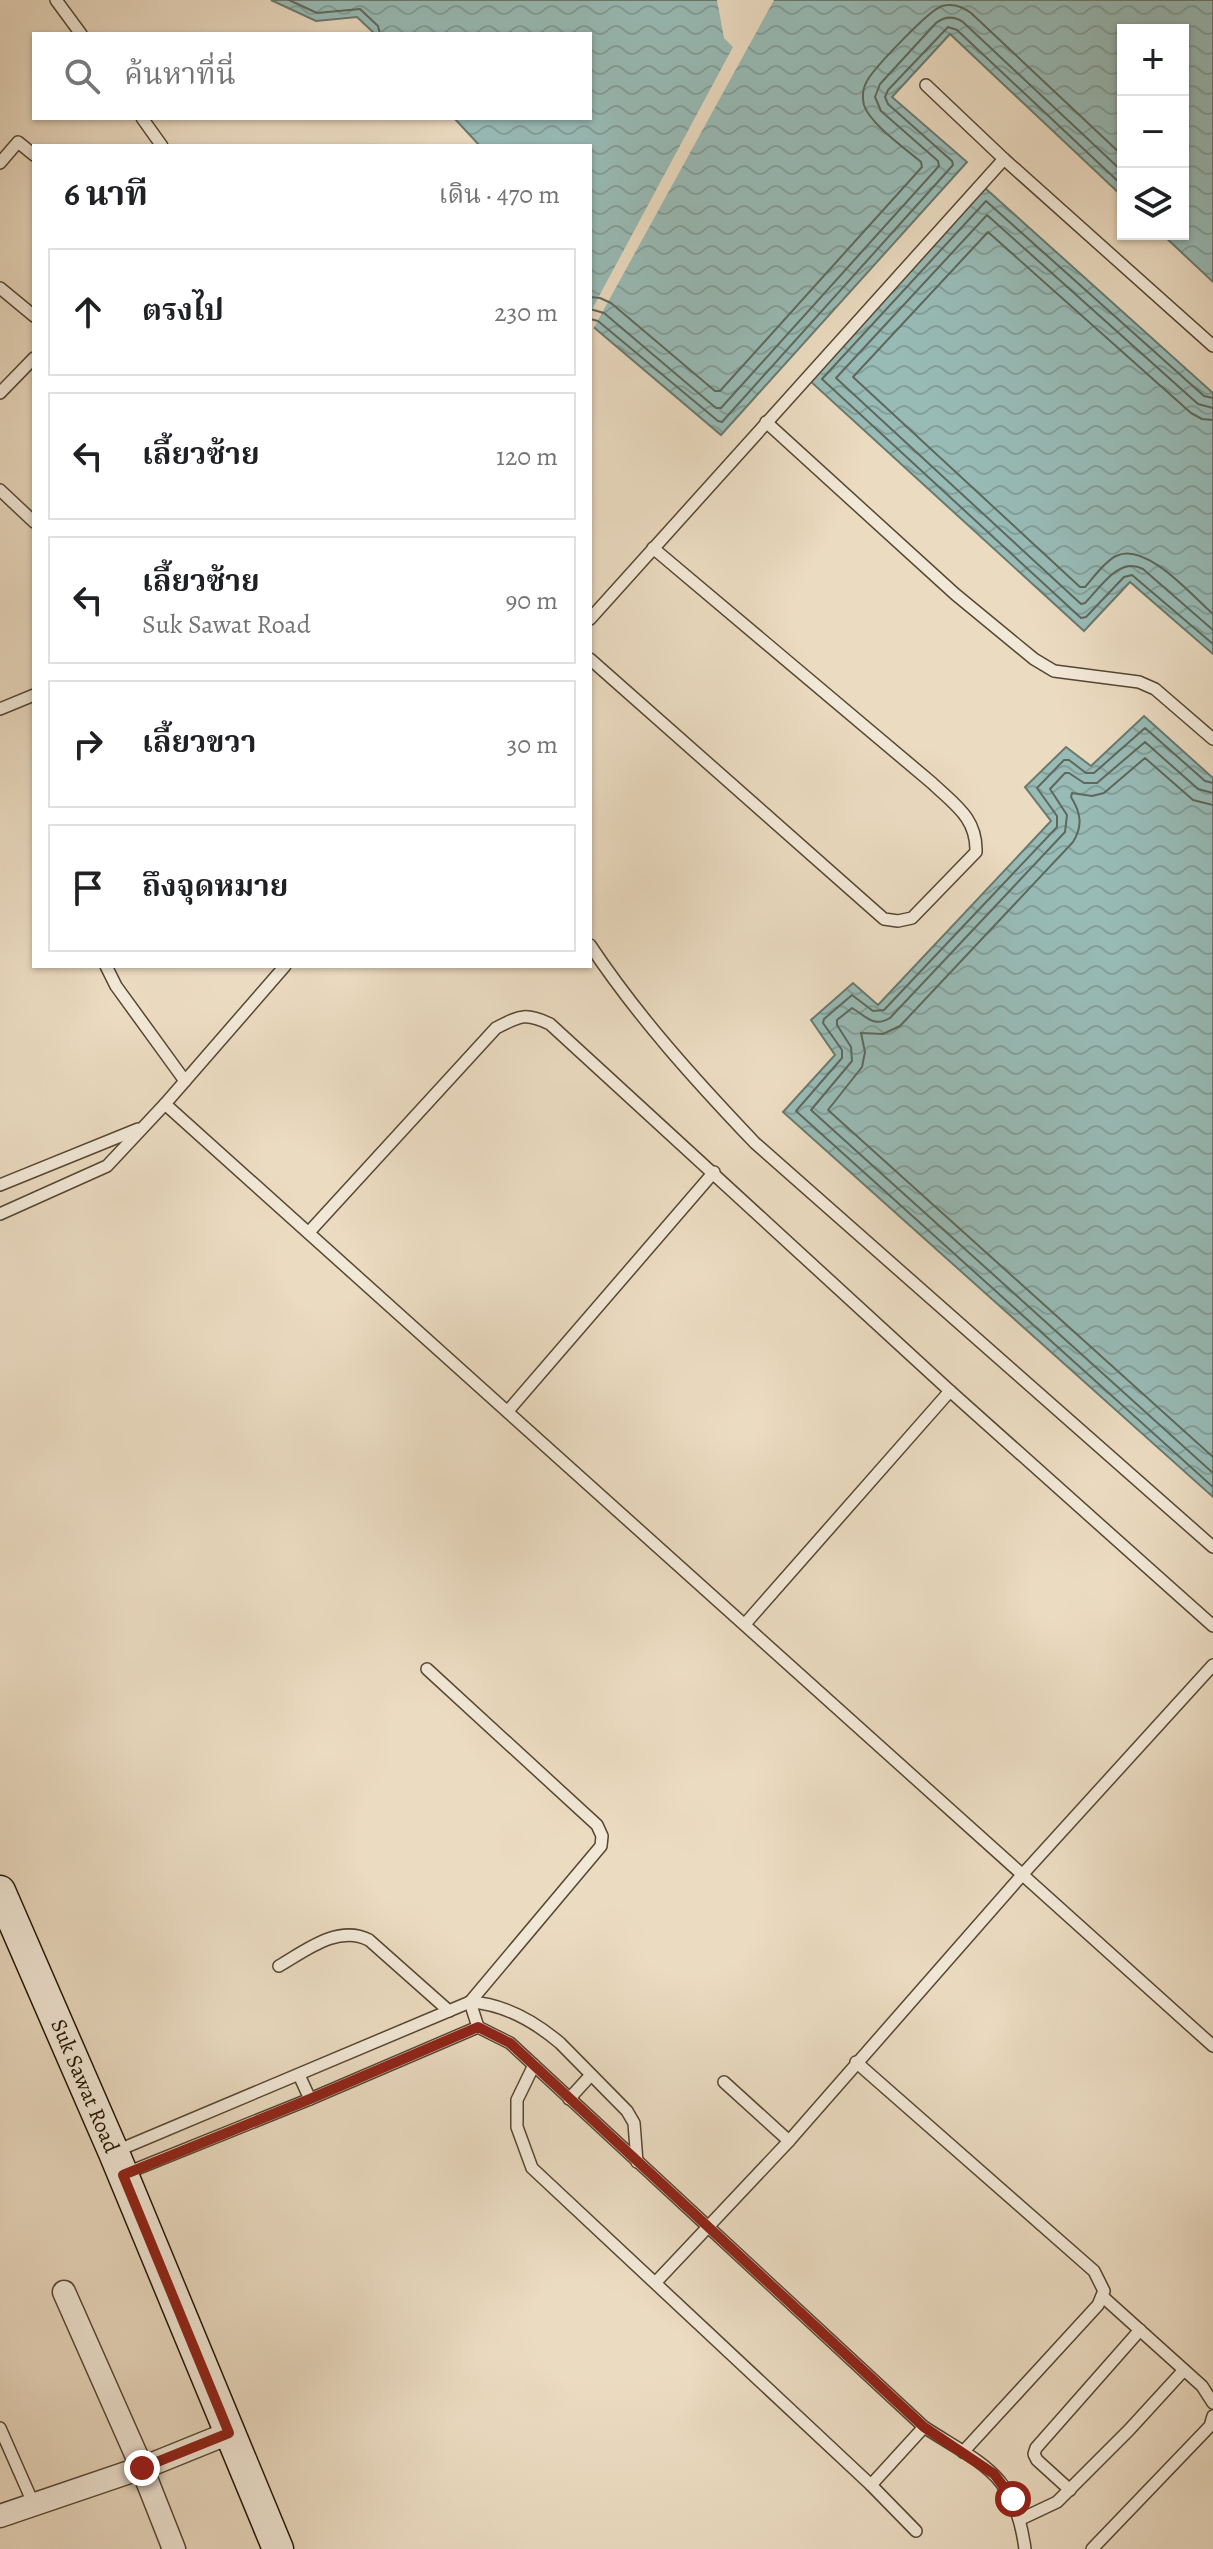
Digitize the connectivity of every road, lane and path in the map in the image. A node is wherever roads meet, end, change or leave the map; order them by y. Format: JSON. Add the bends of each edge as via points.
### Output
{"nodes":[{"id":1,"x":56,"y":0,"type":"edge"},
{"id":2,"x":80,"y":32,"type":"edge"},
{"id":3,"x":926,"y":85,"type":"dead end"},
{"id":4,"x":143,"y":120,"type":"edge"},
{"id":5,"x":161,"y":144,"type":"edge"},
{"id":6,"x":32,"y":153,"type":"edge"},
{"id":7,"x":1004,"y":159,"type":"junction"},
{"id":8,"x":0,"y":163,"type":"edge"},
{"id":9,"x":0,"y":288,"type":"edge"},
{"id":10,"x":32,"y":314,"type":"edge"},
{"id":11,"x":1213,"y":346,"type":"edge"},
{"id":12,"x":32,"y":360,"type":"edge"},
{"id":13,"x":0,"y":393,"type":"edge"},
{"id":14,"x":766,"y":422,"type":"junction"},
{"id":15,"x":0,"y":490,"type":"edge"},
{"id":16,"x":32,"y":520,"type":"edge"},
{"id":17,"x":653,"y":548,"type":"junction"},
{"id":18,"x":592,"y":617,"type":"edge"},
{"id":19,"x":592,"y":661,"type":"edge"},
{"id":20,"x":32,"y":696,"type":"edge"},
{"id":21,"x":0,"y":709,"type":"edge"},
{"id":22,"x":1213,"y":739,"type":"edge"},
{"id":23,"x":592,"y":948,"type":"edge"},
{"id":24,"x":107,"y":968,"type":"edge"},
{"id":25,"x":283,"y":968,"type":"edge"},
{"id":26,"x":185,"y":1081,"type":"junction"},
{"id":27,"x":165,"y":1104,"type":"junction"},
{"id":28,"x":138,"y":1129,"type":"junction"},
{"id":29,"x":714,"y":1172,"type":"junction"},
{"id":30,"x":0,"y":1185,"type":"edge"},
{"id":31,"x":0,"y":1214,"type":"edge"},
{"id":32,"x":310,"y":1231,"type":"junction"},
{"id":33,"x":950,"y":1391,"type":"junction"},
{"id":34,"x":508,"y":1411,"type":"junction"},
{"id":35,"x":1213,"y":1547,"type":"edge"},
{"id":36,"x":745,"y":1624,"type":"junction"},
{"id":37,"x":1213,"y":1626,"type":"edge"},
{"id":38,"x":1213,"y":1665,"type":"edge"},
{"id":39,"x":427,"y":1669,"type":"dead end"},
{"id":40,"x":1022,"y":1875,"type":"junction"},
{"id":41,"x":3,"y":1906,"type":"edge"},
{"id":42,"x":279,"y":1966,"type":"dead end"},
{"id":43,"x":470,"y":2002,"type":"junction"},
{"id":44,"x":449,"y":2011,"type":"junction"},
{"id":45,"x":478,"y":2027,"type":"junction"},
{"id":46,"x":1213,"y":2046,"type":"edge"},
{"id":47,"x":856,"y":2062,"type":"junction"},
{"id":48,"x":534,"y":2065,"type":"junction"},
{"id":49,"x":299,"y":2075,"type":"junction"},
{"id":50,"x":590,"y":2076,"type":"junction"},
{"id":51,"x":724,"y":2082,"type":"dead end"},
{"id":52,"x":310,"y":2099,"type":"junction"},
{"id":53,"x":569,"y":2099,"type":"junction"},
{"id":54,"x":789,"y":2141,"type":"junction"},
{"id":55,"x":637,"y":2162,"type":"junction"},
{"id":56,"x":118,"y":2164,"type":"junction"},
{"id":57,"x":706,"y":2227,"type":"junction"},
{"id":58,"x":656,"y":2282,"type":"junction"},
{"id":59,"x":64,"y":2292,"type":"dead end"},
{"id":60,"x":1102,"y":2296,"type":"junction"},
{"id":61,"x":1140,"y":2330,"type":"junction"},
{"id":62,"x":1184,"y":2370,"type":"junction"},
{"id":63,"x":1213,"y":2403,"type":"edge"},
{"id":64,"x":1213,"y":2416,"type":"edge"},
{"id":65,"x":924,"y":2427,"type":"junction"},
{"id":66,"x":0,"y":2428,"type":"edge"},
{"id":67,"x":229,"y":2433,"type":"junction"},
{"id":68,"x":963,"y":2452,"type":"junction"},
{"id":69,"x":146,"y":2466,"type":"junction"},
{"id":70,"x":871,"y":2485,"type":"junction"},
{"id":71,"x":1070,"y":2490,"type":"junction"},
{"id":72,"x":34,"y":2506,"type":"junction"},
{"id":73,"x":0,"y":2516,"type":"edge"},
{"id":74,"x":1021,"y":2519,"type":"junction"},
{"id":75,"x":916,"y":2531,"type":"dead end"},
{"id":76,"x":174,"y":2549,"type":"edge"},
{"id":77,"x":278,"y":2549,"type":"edge"},
{"id":78,"x":1025,"y":2549,"type":"edge"},
{"id":79,"x":1092,"y":2549,"type":"edge"}],
"edges":[{"from":1,"to":2,"type":"lane"},
{"from":3,"to":7,"type":"lane"},
{"from":4,"to":5,"type":"lane"},
{"from":6,"to":8,"type":"lane","via":[[18,142]]},
{"from":7,"to":11,"type":"lane"},
{"from":7,"to":14,"type":"lane"},
{"from":9,"to":10,"type":"lane"},
{"from":12,"to":13,"type":"lane"},
{"from":14,"to":17,"type":"lane"},
{"from":14,"to":22,"type":"lane","via":[[1034,659],[1054,671],[1155,689]]},
{"from":15,"to":16,"type":"lane"},
{"from":17,"to":18,"type":"lane"},
{"from":17,"to":19,"type":"lane","via":[[932,783],[971,821],[976,852],[912,918],[884,919]]},
{"from":20,"to":21,"type":"lane"},
{"from":23,"to":35,"type":"lane","via":[[622,994],[755,1143]]},
{"from":24,"to":26,"type":"lane"},
{"from":25,"to":26,"type":"lane"},
{"from":26,"to":27,"type":"lane"},
{"from":27,"to":28,"type":"lane"},
{"from":27,"to":32,"type":"lane"},
{"from":28,"to":30,"type":"lane"},
{"from":28,"to":31,"type":"lane","via":[[107,1166]]},
{"from":29,"to":32,"type":"lane","via":[[550,1024],[519,1016],[496,1028]]},
{"from":29,"to":33,"type":"lane"},
{"from":29,"to":34,"type":"lane"},
{"from":32,"to":34,"type":"lane"},
{"from":33,"to":36,"type":"lane"},
{"from":33,"to":37,"type":"lane"},
{"from":34,"to":36,"type":"lane"},
{"from":36,"to":40,"type":"lane"},
{"from":38,"to":40,"type":"lane"},
{"from":39,"to":43,"type":"lane","via":[[597,1825],[602,1836],[601,1846]]},
{"from":40,"to":46,"type":"lane"},
{"from":40,"to":47,"type":"lane"},
{"from":41,"to":56,"type":"main road","name":"Suk Sawat Road"},
{"from":42,"to":44,"type":"lane","via":[[324,1940],[357,1934]]},
{"from":43,"to":44,"type":"lane"},
{"from":43,"to":45,"type":"lane"},
{"from":43,"to":50,"type":"lane","via":[[508,2010],[548,2033]]},
{"from":44,"to":49,"type":"lane"},
{"from":45,"to":48,"type":"lane","via":[[510,2043]]},
{"from":45,"to":52,"type":"lane"},
{"from":47,"to":54,"type":"lane"},
{"from":47,"to":60,"type":"lane","via":[[1094,2271]]},
{"from":48,"to":53,"type":"lane"},
{"from":48,"to":58,"type":"lane","via":[[517,2100],[517,2127],[532,2168]]},
{"from":49,"to":52,"type":"lane"},
{"from":49,"to":56,"type":"lane"},
{"from":50,"to":53,"type":"lane"},
{"from":50,"to":55,"type":"lane","via":[[634,2123]]},
{"from":51,"to":54,"type":"lane"},
{"from":52,"to":56,"type":"lane"},
{"from":53,"to":55,"type":"lane"},
{"from":54,"to":57,"type":"lane"},
{"from":55,"to":57,"type":"lane"},
{"from":56,"to":67,"type":"main road","name":"Suk Sawat Road"},
{"from":57,"to":58,"type":"lane"},
{"from":57,"to":65,"type":"lane"},
{"from":58,"to":70,"type":"lane"},
{"from":59,"to":69,"type":"street"},
{"from":60,"to":61,"type":"lane"},
{"from":60,"to":68,"type":"lane"},
{"from":61,"to":62,"type":"lane"},
{"from":61,"to":71,"type":"lane","via":[[1036,2448],[1037,2460]]},
{"from":62,"to":63,"type":"lane"},
{"from":62,"to":71,"type":"lane"},
{"from":64,"to":79,"type":"lane","via":[[1210,2426]]},
{"from":65,"to":68,"type":"lane"},
{"from":65,"to":70,"type":"lane"},
{"from":66,"to":72,"type":"lane"},
{"from":67,"to":69,"type":"street"},
{"from":67,"to":77,"type":"main road","name":"Suk Sawat Road"},
{"from":68,"to":74,"type":"lane","via":[[994,2474]]},
{"from":69,"to":72,"type":"street"},
{"from":69,"to":76,"type":"street"},
{"from":70,"to":75,"type":"lane"},
{"from":71,"to":74,"type":"lane"},
{"from":72,"to":73,"type":"street"},
{"from":74,"to":78,"type":"lane"}]}
